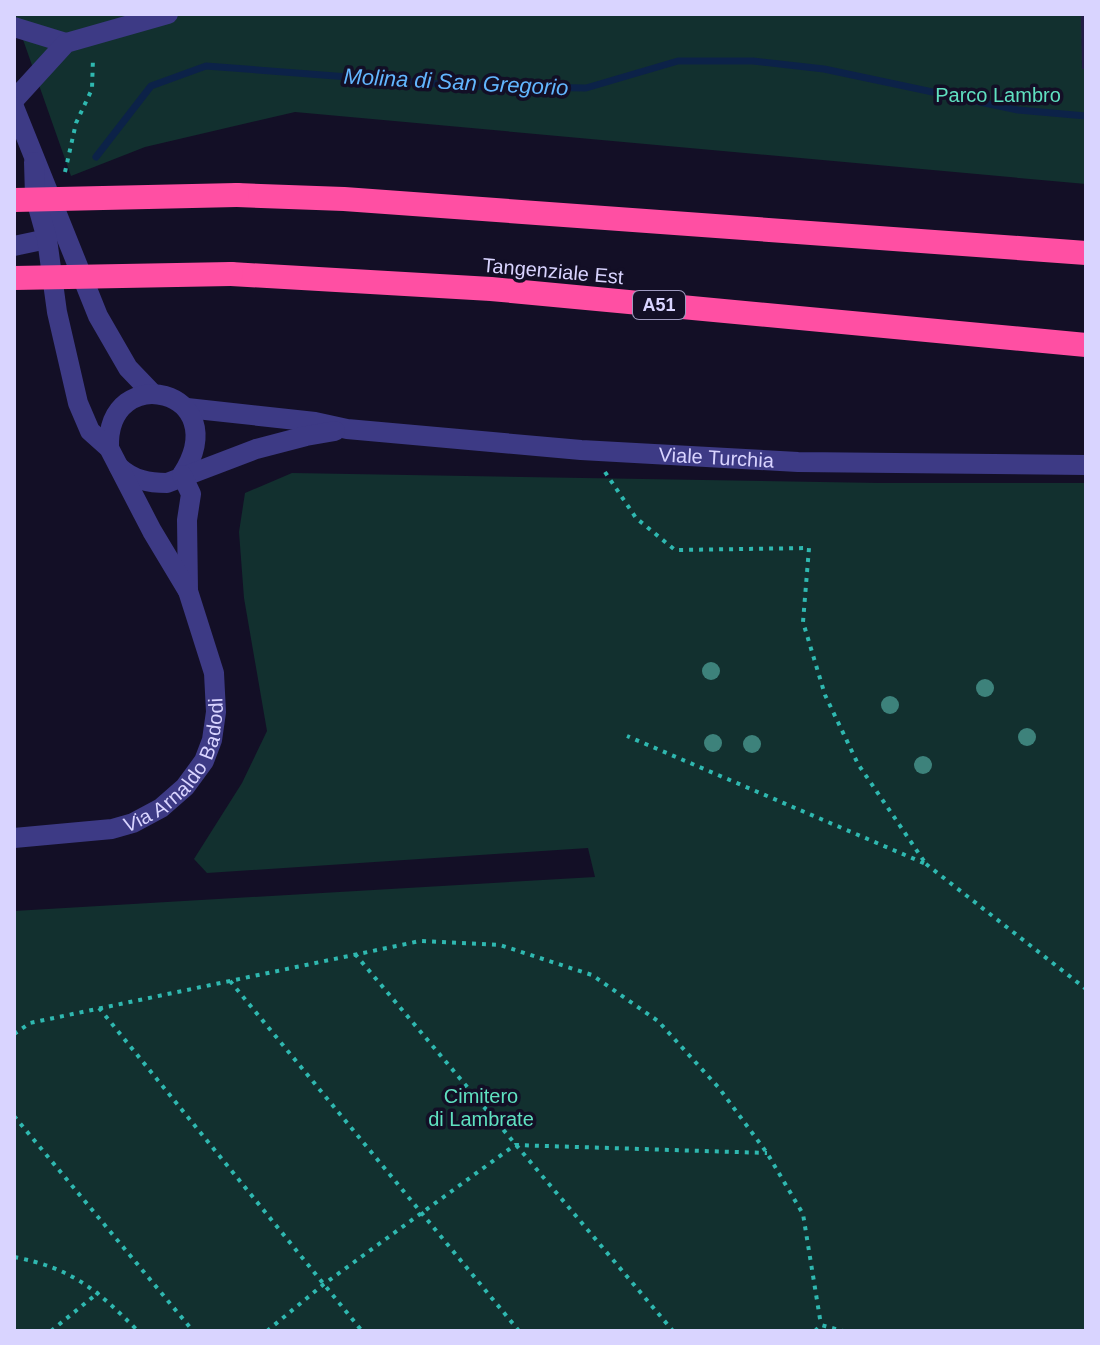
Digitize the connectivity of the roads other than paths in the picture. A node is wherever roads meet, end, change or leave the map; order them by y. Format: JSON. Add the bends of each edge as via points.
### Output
{"nodes":[{"id":1,"x":168,"y":14,"type":"edge"},
{"id":2,"x":14,"y":27,"type":"edge"},
{"id":3,"x":66,"y":43,"type":"junction"},
{"id":4,"x":14,"y":100,"type":"edge"},
{"id":5,"x":14,"y":107,"type":"edge"},
{"id":6,"x":34,"y":162,"type":"junction"},
{"id":7,"x":14,"y":200,"type":"edge"},
{"id":8,"x":47,"y":239,"type":"junction"},
{"id":9,"x":14,"y":246,"type":"edge"},
{"id":10,"x":1086,"y":253,"type":"edge"},
{"id":11,"x":14,"y":278,"type":"edge"},
{"id":12,"x":1086,"y":345,"type":"edge"},
{"id":13,"x":152,"y":393,"type":"junction"},
{"id":14,"x":187,"y":408,"type":"junction"},
{"id":15,"x":347,"y":429,"type":"junction"},
{"id":16,"x":109,"y":448,"type":"junction"},
{"id":17,"x":1086,"y":465,"type":"edge"},
{"id":18,"x":119,"y":467,"type":"junction"},
{"id":19,"x":182,"y":475,"type":"junction"},
{"id":20,"x":188,"y":591,"type":"junction"},
{"id":21,"x":14,"y":838,"type":"edge"}],
"edges":[{"from":1,"to":3,"type":"street"},
{"from":2,"to":3,"type":"street"},
{"from":3,"to":4,"type":"street"},
{"from":5,"to":6,"type":"street"},
{"from":6,"to":8,"type":"street","via":[[35,196]]},
{"from":6,"to":13,"type":"street","via":[[98,316],[128,368]]},
{"from":7,"to":10,"type":"highway","bridge":true,"via":[[237,195],[344,199]]},
{"from":8,"to":9,"type":"street"},
{"from":8,"to":16,"type":"street","via":[[71,381],[90,431]]},
{"from":11,"to":12,"type":"highway","name":"Tangenziale Est","number":"A51","bridge":true,"via":[[231,274],[491,289]]},
{"from":13,"to":14,"type":"street"},
{"from":13,"to":16,"type":"street","via":[[123,405],[109,432]]},
{"from":14,"to":15,"type":"street","name":"Viale Turchia"},
{"from":14,"to":19,"type":"street","via":[[197,433],[193,458]]},
{"from":15,"to":17,"type":"street","name":"Viale Turchia","via":[[798,462]]},
{"from":15,"to":19,"type":"street","name":"Viale Turchia","via":[[256,449]]},
{"from":16,"to":18,"type":"street"},
{"from":18,"to":19,"type":"street","via":[[152,483]]},
{"from":18,"to":20,"type":"street","name":"Via Arnaldo Badodi"},
{"from":19,"to":20,"type":"street","name":"Via Arnaldo Badodi","via":[[191,494]]},
{"from":20,"to":21,"type":"street","name":"Via Arnaldo Badodi","via":[[216,692],[212,740],[192,779],[161,808],[123,826]]}]}
